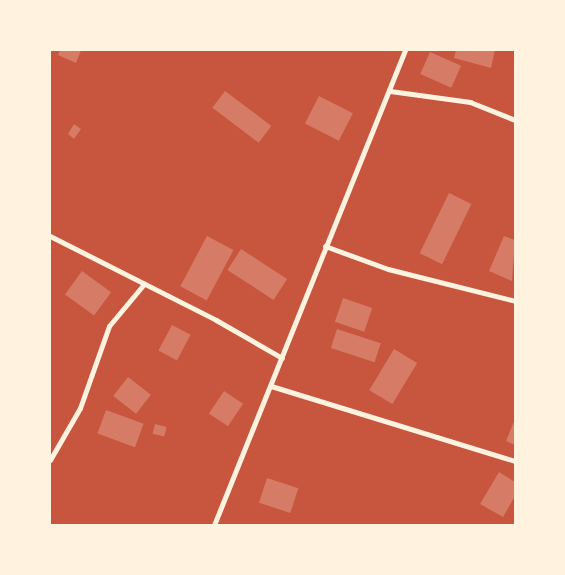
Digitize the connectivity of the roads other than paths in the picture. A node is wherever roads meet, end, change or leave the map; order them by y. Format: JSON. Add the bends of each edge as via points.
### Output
{"nodes":[{"id":1,"x":404,"y":50,"type":"edge"},
{"id":2,"x":390,"y":91,"type":"junction"},
{"id":3,"x":515,"y":120,"type":"edge"},
{"id":4,"x":50,"y":236,"type":"edge"},
{"id":5,"x":325,"y":246,"type":"junction"},
{"id":6,"x":144,"y":284,"type":"junction"},
{"id":7,"x":515,"y":301,"type":"edge"},
{"id":8,"x":282,"y":358,"type":"junction"},
{"id":9,"x":271,"y":386,"type":"junction"},
{"id":10,"x":50,"y":460,"type":"edge"},
{"id":11,"x":515,"y":461,"type":"edge"},
{"id":12,"x":214,"y":525,"type":"edge"}],
"edges":[{"from":1,"to":2,"type":"street"},
{"from":2,"to":3,"type":"street","via":[[470,102]]},
{"from":2,"to":5,"type":"street"},
{"from":4,"to":6,"type":"street"},
{"from":5,"to":7,"type":"street","via":[[397,271]]},
{"from":5,"to":8,"type":"street"},
{"from":6,"to":8,"type":"street"},
{"from":6,"to":10,"type":"street","via":[[109,326],[80,408]]},
{"from":8,"to":9,"type":"street"},
{"from":9,"to":11,"type":"street"},
{"from":9,"to":12,"type":"street"}]}
